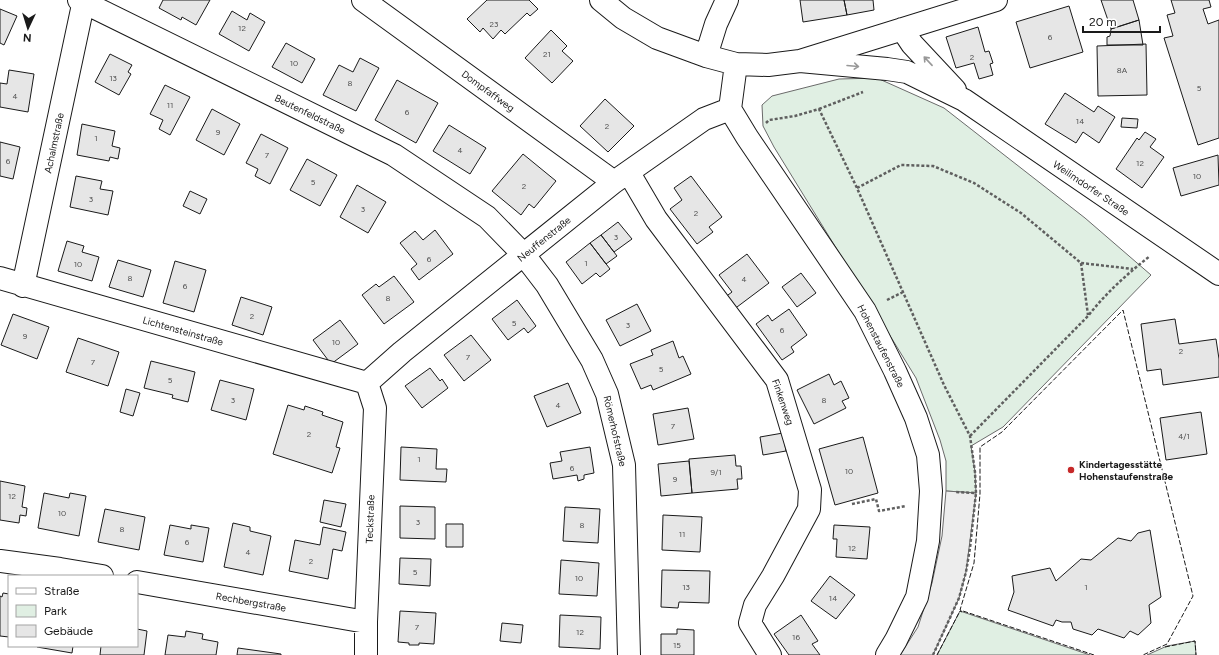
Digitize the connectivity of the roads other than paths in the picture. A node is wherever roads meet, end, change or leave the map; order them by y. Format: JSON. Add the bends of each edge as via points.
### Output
{"nodes":[{"id":1,"x":362,"y":0,"type":"edge"},
{"id":2,"x":601,"y":0,"type":"edge"},
{"id":3,"x":727,"y":0,"type":"edge"},
{"id":4,"x":82,"y":1,"type":"edge"},
{"id":5,"x":989,"y":1,"type":"edge"},
{"id":6,"x":902,"y":29,"type":"junction"},
{"id":7,"x":706,"y":56,"type":"junction"},
{"id":8,"x":800,"y":61,"type":"junction"},
{"id":9,"x":736,"y":64,"type":"junction"},
{"id":10,"x":964,"y":100,"type":"junction"},
{"id":11,"x":730,"y":109,"type":"junction"},
{"id":12,"x":621,"y":178,"type":"junction"},
{"id":13,"x":524,"y":255,"type":"junction"},
{"id":14,"x":1219,"y":274,"type":"edge"},
{"id":15,"x":0,"y":278,"type":"edge"},
{"id":16,"x":23,"y":286,"type":"junction"},
{"id":17,"x":367,"y":383,"type":"junction"},
{"id":18,"x":0,"y":561,"type":"edge"},
{"id":19,"x":96,"y":575,"type":"edge"},
{"id":20,"x":138,"y":582,"type":"edge"},
{"id":21,"x":366,"y":622,"type":"junction"},
{"id":22,"x":366,"y":655,"type":"edge"},
{"id":23,"x":629,"y":655,"type":"edge"},
{"id":24,"x":770,"y":655,"type":"edge"},
{"id":25,"x":887,"y":655,"type":"edge"}],
"edges":[{"from":1,"to":12,"type":"street","name":"Dompfaffweg"},
{"from":2,"to":7,"type":"street","name":"Weilimdorfer Straße","via":[[623,18],[657,38]]},
{"from":3,"to":7,"type":"street"},
{"from":4,"to":13,"type":"street","name":"Beutenfeldstraße","via":[[394,156],[487,217]]},
{"from":4,"to":16,"type":"street","name":"Achalmstraße"},
{"from":5,"to":6,"type":"street"},
{"from":6,"to":8,"type":"street","name":"Weilimdorfer Straße"},
{"from":10,"to":6,"type":"street","name":"Weilimdorfer Straße","one_way":true,"via":[[912,44]]},
{"from":7,"to":9,"type":"street","name":"Weilimdorfer Straße"},
{"from":8,"to":9,"type":"street","name":"Weilimdorfer Straße","via":[[768,66]]},
{"from":8,"to":10,"type":"street","name":"Weilimdorfer Straße","one_way":true,"via":[[907,72]]},
{"from":9,"to":11,"type":"street"},
{"from":10,"to":14,"type":"street","name":"Weilimdorfer Straße"},
{"from":11,"to":12,"type":"street","name":"Neuffenstraße","via":[[704,119]]},
{"from":11,"to":25,"type":"street","name":"Hohenstaufenstraße","via":[[865,311],[916,418],[928,455],[928,541],[916,597]]},
{"from":12,"to":13,"type":"street","name":"Neuffenstraße"},
{"from":12,"to":24,"type":"street","name":"Finkenweg","via":[[656,219],[777,380],[800,452],[810,490],[809,509],[755,605],[750,623]]},
{"from":13,"to":17,"type":"street","name":"Neuffenstraße"},
{"from":13,"to":23,"type":"street","name":"Römerhofstraße","via":[[547,285],[592,360],[606,394],[624,465]]},
{"from":15,"to":16,"type":"street","name":"Lichtensteinstraße"},
{"from":16,"to":17,"type":"street","name":"Lichtensteinstraße"},
{"from":17,"to":21,"type":"street","name":"Teckstraße","via":[[375,408]]},
{"from":18,"to":19,"type":"street"},
{"from":20,"to":21,"type":"street","name":"Rechbergstraße"},
{"from":21,"to":22,"type":"street","name":"Teckstraße"}]}
